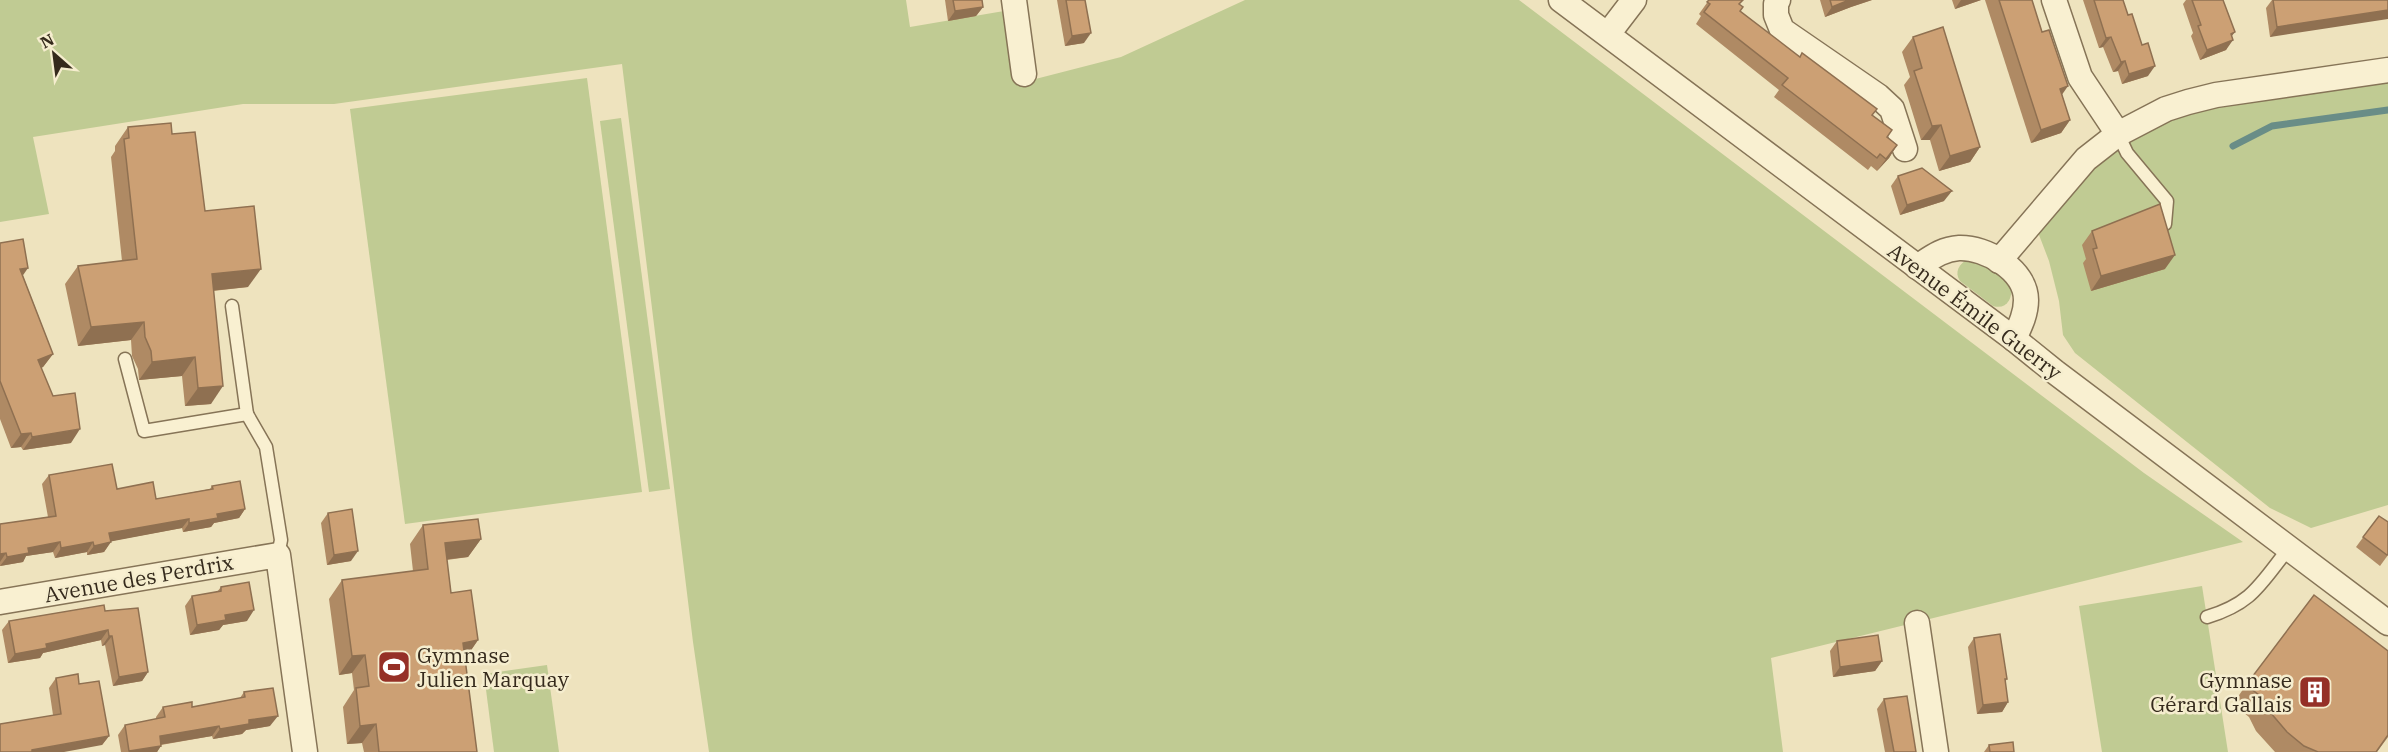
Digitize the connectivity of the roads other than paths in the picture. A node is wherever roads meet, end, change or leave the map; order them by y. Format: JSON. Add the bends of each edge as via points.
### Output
{"nodes":[{"id":1,"x":1014,"y":0,"type":"edge"},
{"id":2,"x":1561,"y":0,"type":"edge"},
{"id":3,"x":1634,"y":0,"type":"edge"},
{"id":4,"x":1778,"y":0,"type":"edge"},
{"id":5,"x":2054,"y":0,"type":"edge"},
{"id":6,"x":1608,"y":34,"type":"junction"},
{"id":7,"x":2388,"y":70,"type":"edge"},
{"id":8,"x":1024,"y":74,"type":"dead end"},
{"id":9,"x":2118,"y":134,"type":"junction"},
{"id":10,"x":1905,"y":149,"type":"dead end"},
{"id":11,"x":2165,"y":224,"type":"edge"},
{"id":12,"x":1999,"y":261,"type":"junction"},
{"id":13,"x":1917,"y":267,"type":"junction"},
{"id":14,"x":232,"y":306,"type":"dead end"},
{"id":15,"x":2014,"y":339,"type":"junction"},
{"id":16,"x":125,"y":359,"type":"dead end"},
{"id":17,"x":247,"y":414,"type":"junction"},
{"id":18,"x":2289,"y":548,"type":"junction"},
{"id":19,"x":278,"y":555,"type":"junction"},
{"id":20,"x":0,"y":602,"type":"edge"},
{"id":21,"x":2207,"y":617,"type":"dead end"},
{"id":22,"x":1917,"y":623,"type":"dead end"},
{"id":23,"x":2388,"y":623,"type":"edge"},
{"id":24,"x":305,"y":752,"type":"edge"},
{"id":25,"x":1936,"y":752,"type":"edge"}],
"edges":[{"from":1,"to":8,"type":"street"},
{"from":2,"to":6,"type":"street","name":"Avenue Émile Guerry"},
{"from":3,"to":6,"type":"street"},
{"from":4,"to":10,"type":"street","via":[[1776,15],[1782,30],[1892,109]]},
{"from":5,"to":9,"type":"street","via":[[2080,77]]},
{"from":6,"to":13,"type":"street","name":"Avenue Émile Guerry"},
{"from":7,"to":9,"type":"street","via":[[2216,95],[2166,109]]},
{"from":9,"to":11,"type":"lane","via":[[2127,153],[2166,201]]},
{"from":9,"to":12,"type":"street","via":[[2086,159]]},
{"from":12,"to":13,"type":"street","via":[[1974,248],[1957,248],[1940,252]]},
{"from":12,"to":15,"type":"street","via":[[2011,270],[2025,292],[2025,315]]},
{"from":13,"to":15,"type":"street","name":"Avenue Émile Guerry"},
{"from":14,"to":17,"type":"lane"},
{"from":15,"to":18,"type":"street","name":"Avenue Émile Guerry"},
{"from":16,"to":17,"type":"lane","via":[[144,431]]},
{"from":17,"to":19,"type":"lane","via":[[266,447],[281,540]]},
{"from":18,"to":21,"type":"lane","via":[[2242,603]]},
{"from":18,"to":23,"type":"street","name":"Avenue Émile Guerry"},
{"from":19,"to":20,"type":"street","name":"Avenue des Perdrix"},
{"from":19,"to":24,"type":"street"},
{"from":22,"to":25,"type":"street"}]}
